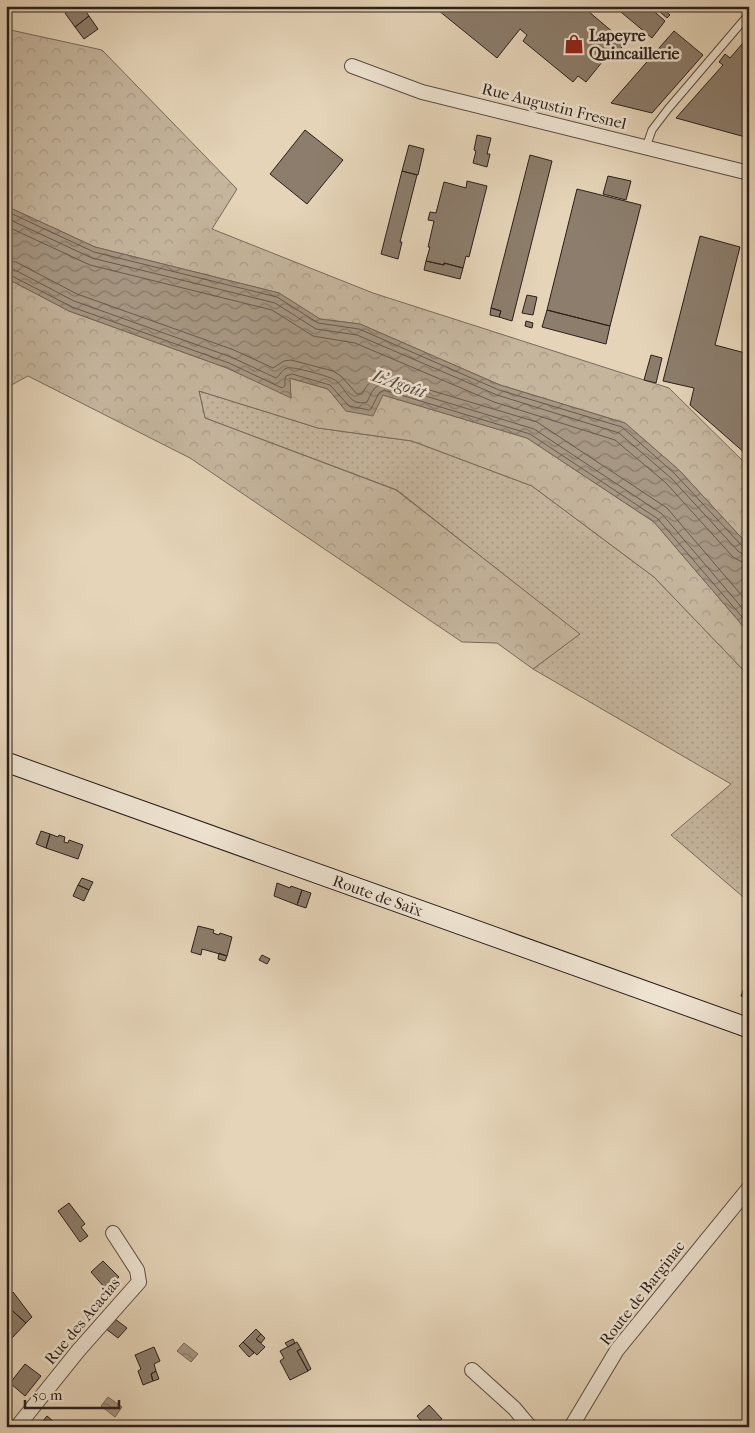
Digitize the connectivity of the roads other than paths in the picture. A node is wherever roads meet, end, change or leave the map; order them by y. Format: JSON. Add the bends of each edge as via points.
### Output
{"nodes":[{"id":1,"x":749,"y":14,"type":"edge"},
{"id":2,"x":352,"y":66,"type":"dead end"},
{"id":3,"x":646,"y":147,"type":"junction"},
{"id":4,"x":749,"y":173,"type":"edge"},
{"id":5,"x":6,"y":762,"type":"edge"},
{"id":6,"x":749,"y":1028,"type":"edge"},
{"id":7,"x":749,"y":1188,"type":"edge"},
{"id":8,"x":113,"y":1233,"type":"dead end"},
{"id":9,"x":472,"y":1370,"type":"dead end"},
{"id":10,"x":17,"y":1427,"type":"edge"},
{"id":11,"x":530,"y":1427,"type":"edge"},
{"id":12,"x":571,"y":1427,"type":"edge"}],
"edges":[{"from":1,"to":3,"type":"lane","via":[[668,109],[652,130]]},
{"from":2,"to":3,"type":"street","name":"Rue Augustin Fresnel","via":[[422,92]]},
{"from":3,"to":4,"type":"street","name":"Rue Augustin Fresnel"},
{"from":5,"to":6,"type":"street","name":"Route de Saïx"},
{"from":7,"to":12,"type":"street","name":"Route de Barginac","via":[[617,1350]]},
{"from":8,"to":10,"type":"street","name":"Rue des Acacias","via":[[137,1270],[139,1282]]},
{"from":9,"to":11,"type":"street"}]}
